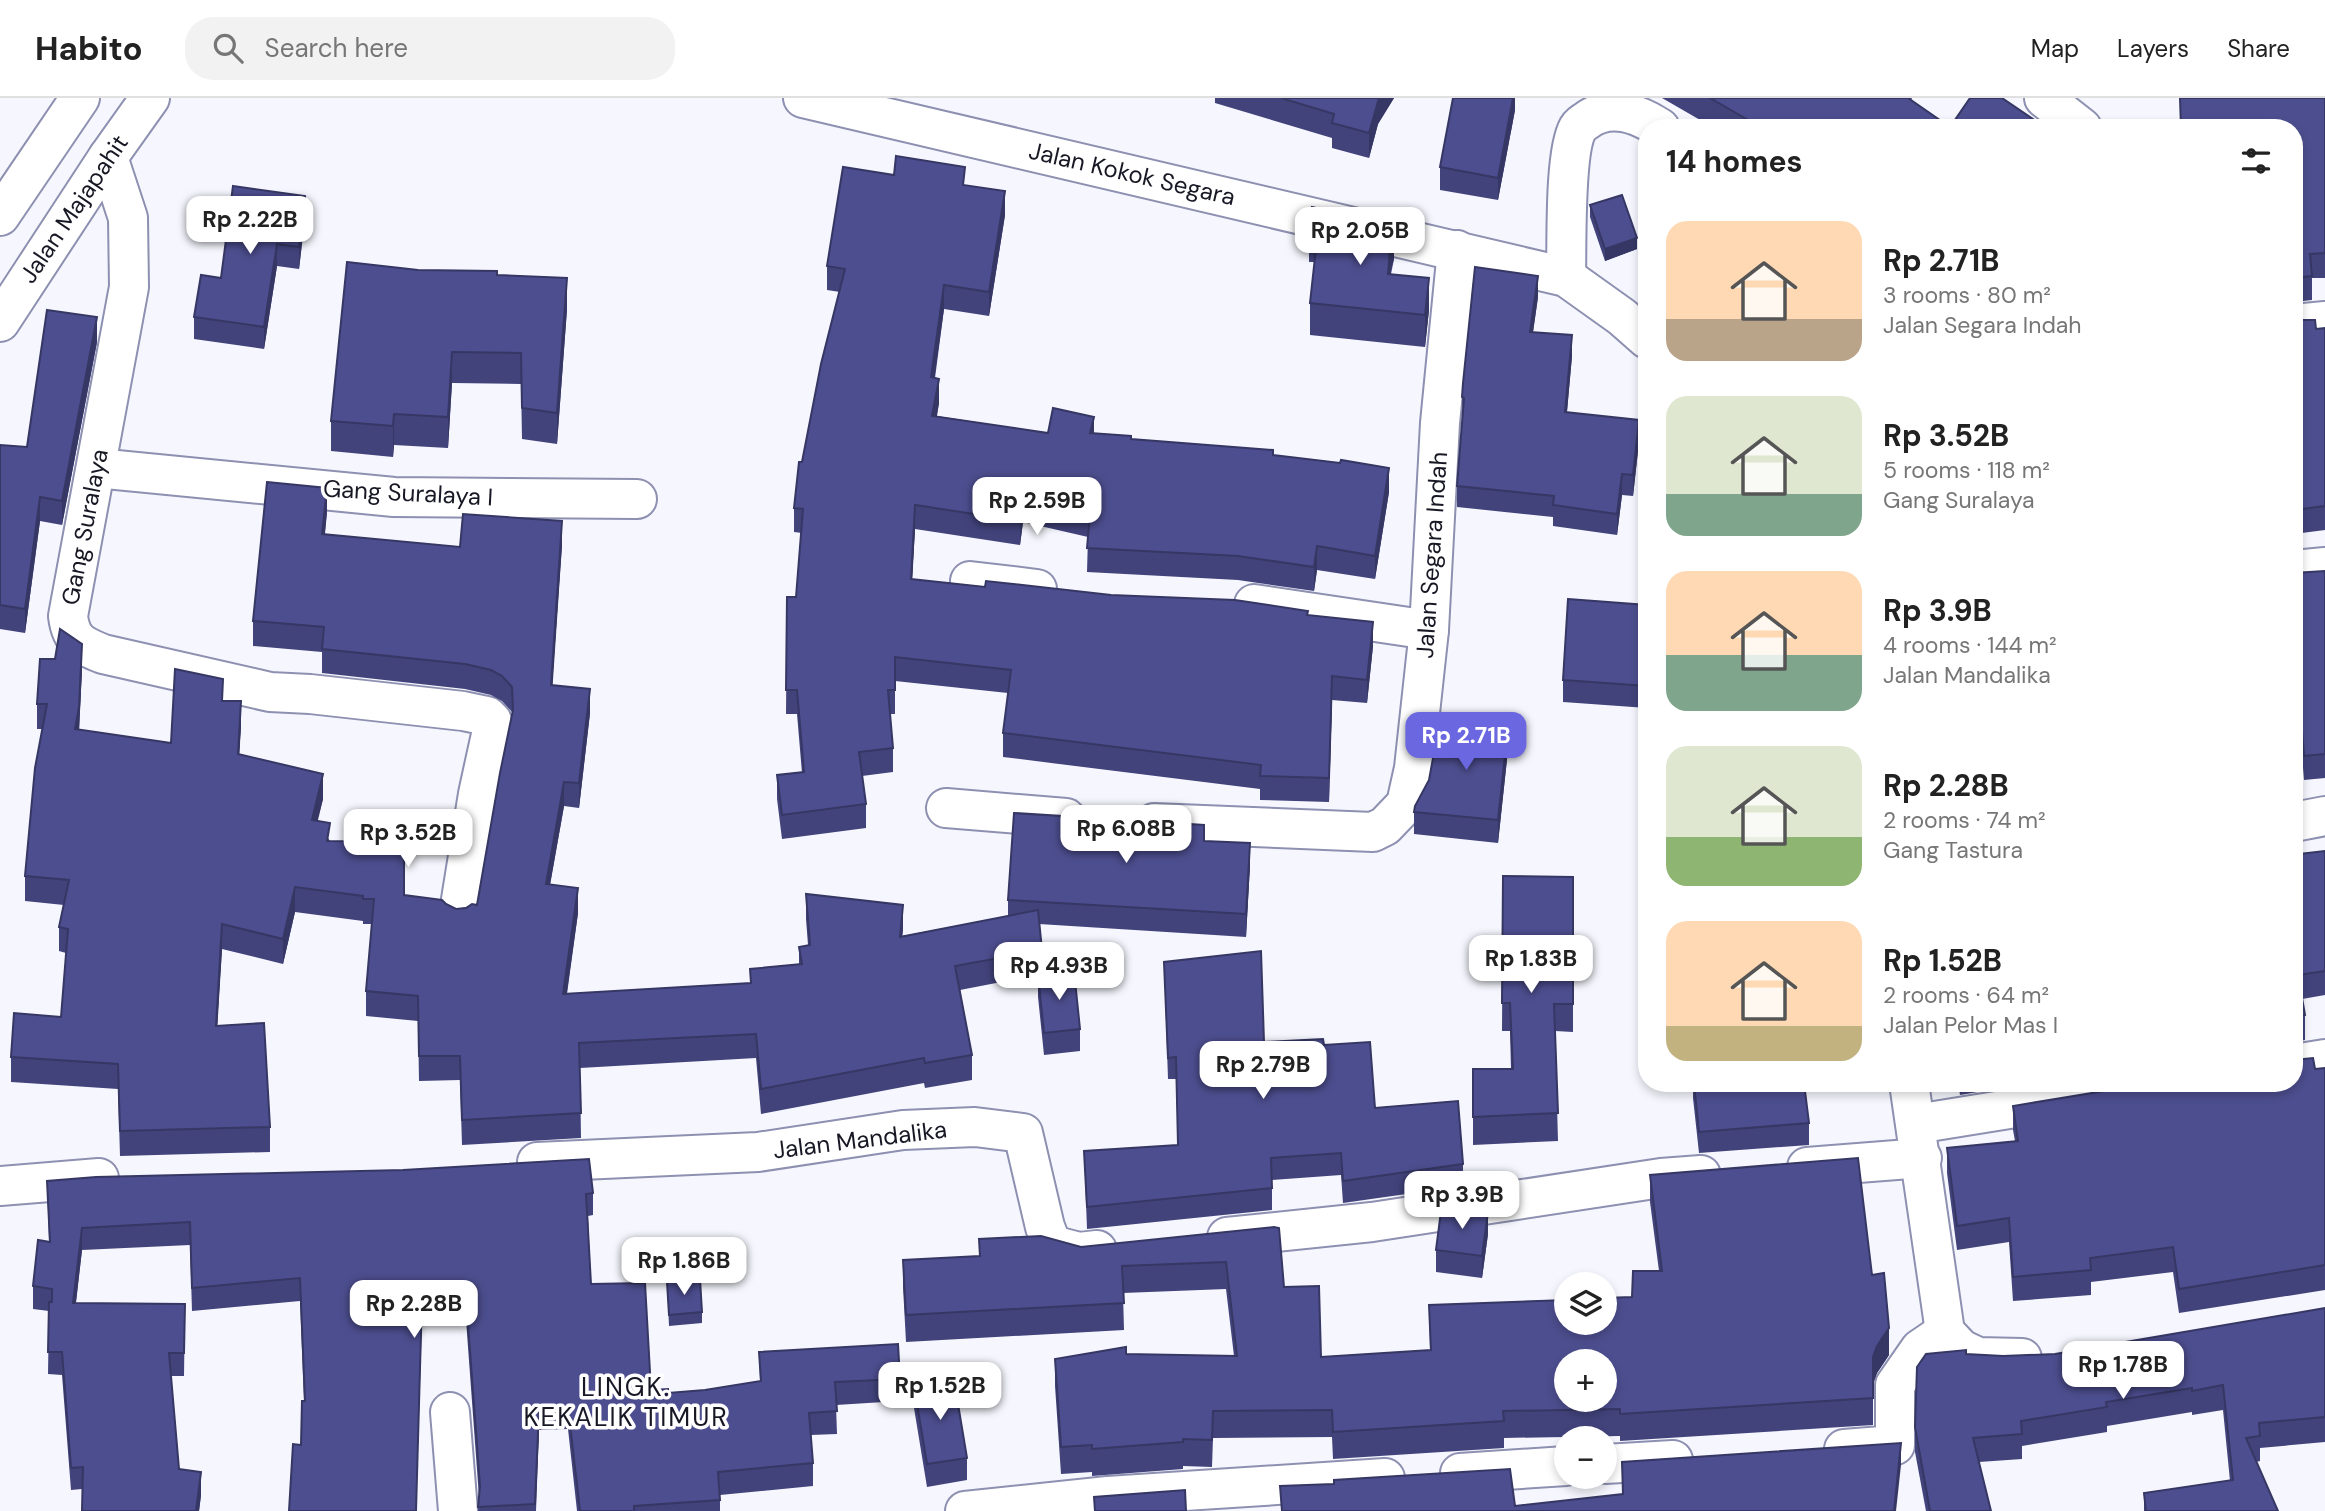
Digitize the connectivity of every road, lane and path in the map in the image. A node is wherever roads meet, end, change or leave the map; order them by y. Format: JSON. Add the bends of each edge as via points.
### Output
{"nodes":[{"id":1,"x":80,"y":98,"type":"edge"},
{"id":2,"x":150,"y":98,"type":"edge"},
{"id":3,"x":803,"y":98,"type":"edge"},
{"id":4,"x":2044,"y":98,"type":"edge"},
{"id":5,"x":1600,"y":107,"type":"edge"},
{"id":6,"x":1643,"y":119,"type":"edge"},
{"id":7,"x":2071,"y":119,"type":"edge"},
{"id":8,"x":108,"y":157,"type":"junction"},
{"id":9,"x":0,"y":216,"type":"edge"},
{"id":10,"x":1457,"y":250,"type":"junction"},
{"id":11,"x":1566,"y":277,"type":"junction"},
{"id":12,"x":2325,"y":321,"type":"edge"},
{"id":13,"x":0,"y":322,"type":"edge"},
{"id":14,"x":2303,"y":323,"type":"edge"},
{"id":15,"x":1638,"y":331,"type":"edge"},
{"id":16,"x":96,"y":468,"type":"junction"},
{"id":17,"x":637,"y":499,"type":"dead end"},
{"id":18,"x":2325,"y":566,"type":"edge"},
{"id":19,"x":2303,"y":569,"type":"edge"},
{"id":20,"x":970,"y":581,"type":"dead end"},
{"id":21,"x":1073,"y":593,"type":"edge"},
{"id":22,"x":1223,"y":601,"type":"edge"},
{"id":23,"x":1429,"y":630,"type":"junction"},
{"id":24,"x":946,"y":808,"type":"dead end"},
{"id":25,"x":2325,"y":816,"type":"edge"},
{"id":26,"x":2303,"y":820,"type":"edge"},
{"id":27,"x":459,"y":912,"type":"edge"},
{"id":28,"x":2325,"y":1059,"type":"edge"},
{"id":29,"x":2303,"y":1062,"type":"edge"},
{"id":30,"x":1911,"y":1092,"type":"edge"},
{"id":31,"x":2132,"y":1092,"type":"edge"},
{"id":32,"x":1919,"y":1141,"type":"junction"},
{"id":33,"x":508,"y":1164,"type":"edge"},
{"id":34,"x":1772,"y":1170,"type":"edge"},
{"id":35,"x":1730,"y":1173,"type":"edge"},
{"id":36,"x":135,"y":1177,"type":"edge"},
{"id":37,"x":0,"y":1186,"type":"edge"},
{"id":38,"x":1188,"y":1241,"type":"edge"},
{"id":39,"x":1133,"y":1247,"type":"edge"},
{"id":40,"x":1945,"y":1332,"type":"junction"},
{"id":41,"x":2051,"y":1357,"type":"edge"},
{"id":42,"x":450,"y":1412,"type":"dead end"},
{"id":43,"x":1812,"y":1451,"type":"edge"},
{"id":44,"x":1702,"y":1458,"type":"edge"},
{"id":45,"x":1617,"y":1463,"type":"edge"},
{"id":46,"x":1554,"y":1467,"type":"edge"},
{"id":47,"x":458,"y":1511,"type":"edge"},
{"id":48,"x":965,"y":1511,"type":"edge"}],
"edges":[{"from":1,"to":9,"type":"street"},
{"from":2,"to":8,"type":"street","name":"Jalan Majapahit"},
{"from":3,"to":10,"type":"street","name":"Jalan Kokok Segara"},
{"from":4,"to":7,"type":"street"},
{"from":5,"to":6,"type":"street"},
{"from":5,"to":11,"type":"street","via":[[1578,127],[1571,157]]},
{"from":8,"to":13,"type":"street","name":"Jalan Majapahit"},
{"from":8,"to":16,"type":"street","name":"Gang Suralaya","via":[[128,218],[130,287]]},
{"from":10,"to":11,"type":"street","name":"Jalan Kokok Segara"},
{"from":10,"to":23,"type":"street","name":"Jalan Segara Indah","via":[[1440,423]]},
{"from":11,"to":15,"type":"street","name":"Jalan Kokok Segara"},
{"from":12,"to":14,"type":"street"},
{"from":16,"to":17,"type":"street","name":"Gang Suralaya I","via":[[394,497]]},
{"from":16,"to":27,"type":"street","name":"Gang Suralaya","via":[[68,616],[70,633],[85,647],[270,692],[463,711],[492,721]]},
{"from":18,"to":19,"type":"street"},
{"from":20,"to":21,"type":"street"},
{"from":22,"to":23,"type":"street"},
{"from":23,"to":24,"type":"street","name":"Jalan Segara Indah","via":[[1406,804],[1385,827],[1373,832],[1108,821]]},
{"from":25,"to":26,"type":"street"},
{"from":28,"to":29,"type":"street"},
{"from":30,"to":32,"type":"street"},
{"from":31,"to":32,"type":"street"},
{"from":32,"to":34,"type":"street"},
{"from":32,"to":40,"type":"street"},
{"from":33,"to":39,"type":"street","name":"Jalan Mandalika","via":[[758,1152],[902,1130],[1003,1130],[1023,1133],[1052,1245],[1079,1252]]},
{"from":35,"to":38,"type":"street","via":[[1661,1178],[1371,1222]]},
{"from":36,"to":37,"type":"street"},
{"from":40,"to":41,"type":"street","via":[[1961,1349],[1978,1357]]},
{"from":40,"to":43,"type":"street","via":[[1920,1349],[1895,1385],[1895,1445]]},
{"from":42,"to":47,"type":"street"},
{"from":44,"to":45,"type":"street"},
{"from":46,"to":48,"type":"street","via":[[1108,1496]]}]}
